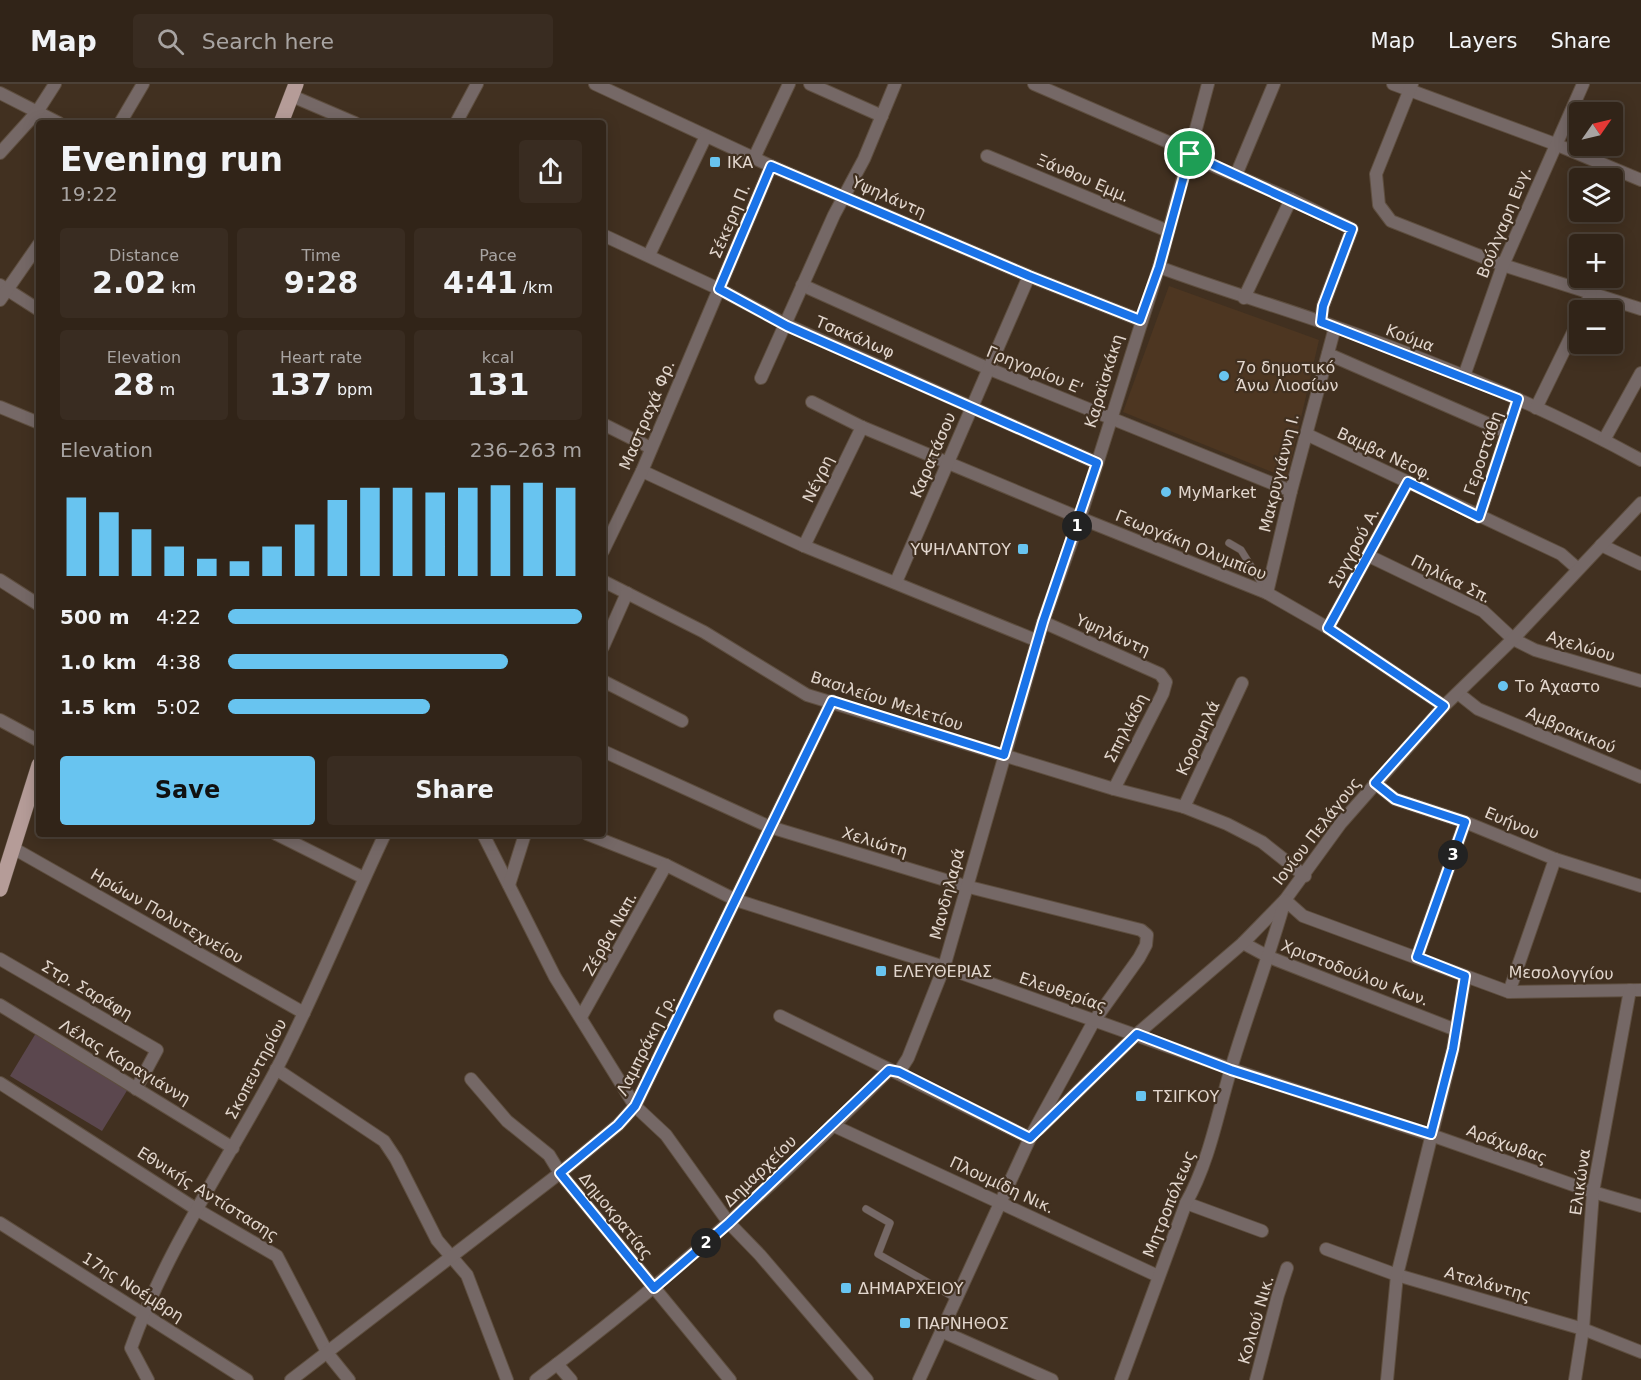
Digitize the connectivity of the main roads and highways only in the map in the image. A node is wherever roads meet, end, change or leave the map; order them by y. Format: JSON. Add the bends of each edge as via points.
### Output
{"nodes":[{"id":1,"x":294,"y":90,"type":"edge"},
{"id":2,"x":282,"y":120,"type":"edge"},
{"id":3,"x":36,"y":775,"type":"edge"},
{"id":4,"x":0,"y":889,"type":"edge"}],
"edges":[{"from":1,"to":2,"type":"main road"},
{"from":3,"to":4,"type":"main road"}]}
